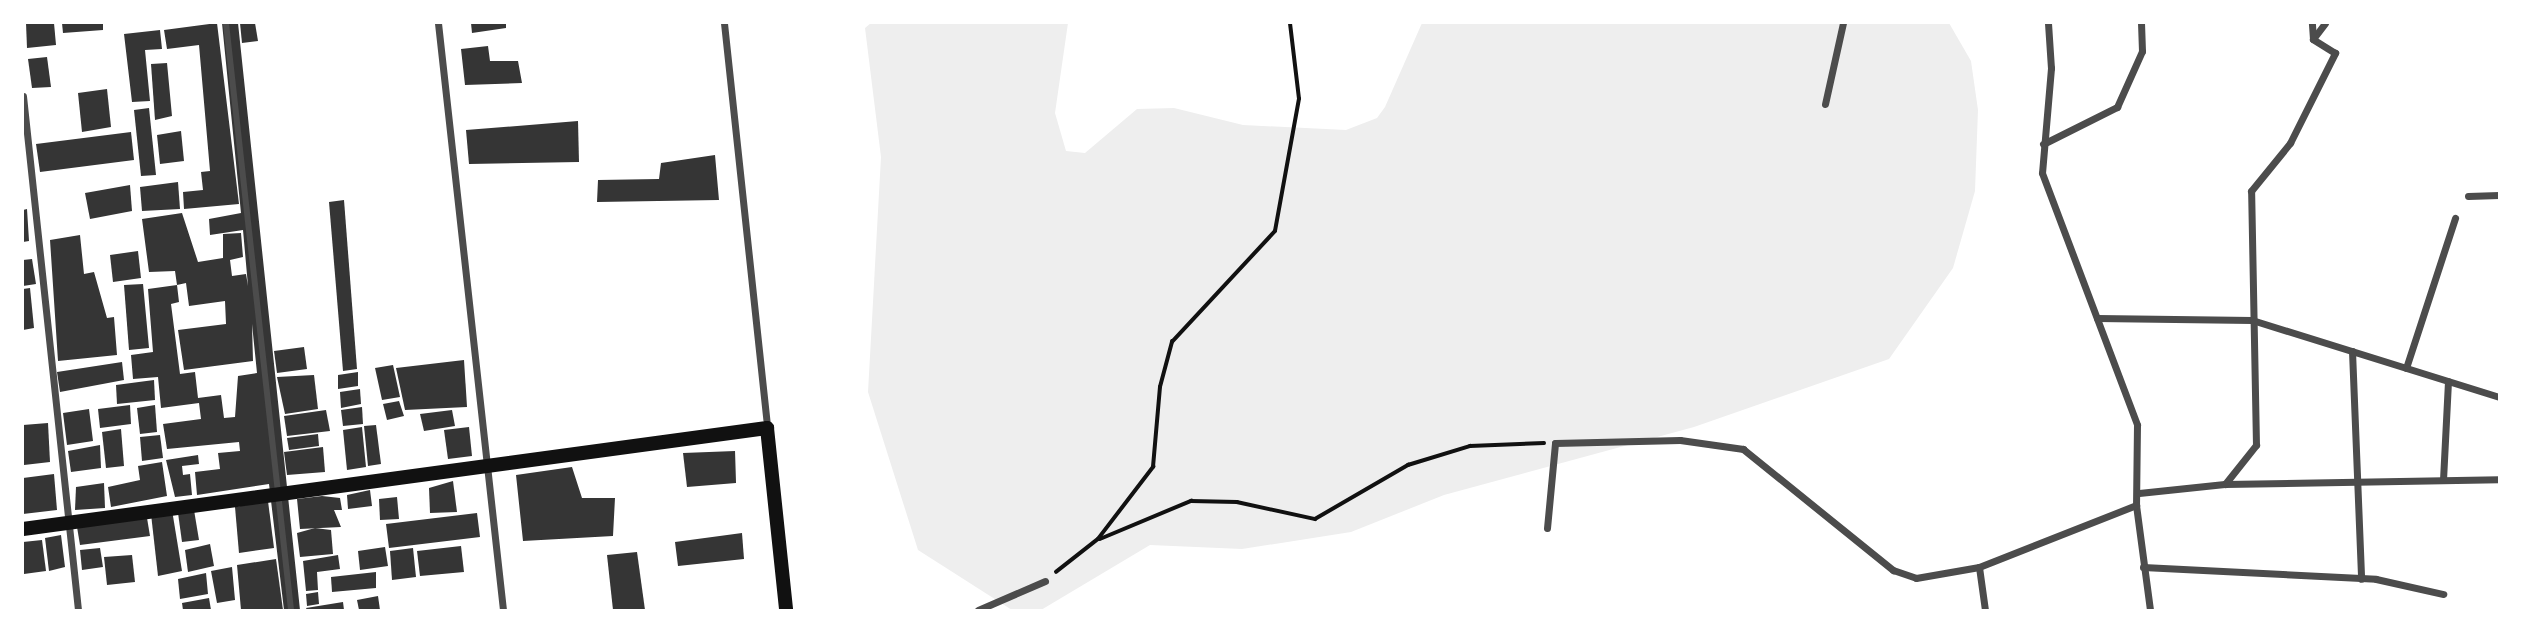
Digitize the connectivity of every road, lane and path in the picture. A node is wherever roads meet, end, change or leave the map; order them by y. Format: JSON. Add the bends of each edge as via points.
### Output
{"nodes":[{"id":1,"x":226,"y":23,"type":"edge"},
{"id":2,"x":438,"y":23,"type":"edge"},
{"id":3,"x":724,"y":23,"type":"edge"},
{"id":4,"x":1290,"y":23,"type":"edge"},
{"id":5,"x":1843,"y":23,"type":"edge"},
{"id":6,"x":2048,"y":23,"type":"edge"},
{"id":7,"x":2141,"y":23,"type":"edge"},
{"id":8,"x":2312,"y":23,"type":"edge"},
{"id":9,"x":2325,"y":23,"type":"edge"},
{"id":10,"x":2313,"y":39,"type":"junction"},
{"id":11,"x":23,"y":96,"type":"edge"},
{"id":12,"x":1825,"y":104,"type":"dead end"},
{"id":13,"x":2043,"y":144,"type":"junction"},
{"id":14,"x":2499,"y":195,"type":"edge"},
{"id":15,"x":2468,"y":196,"type":"dead end"},
{"id":16,"x":2455,"y":218,"type":"dead end"},
{"id":17,"x":2096,"y":318,"type":"junction"},
{"id":18,"x":2252,"y":320,"type":"junction"},
{"id":19,"x":2352,"y":351,"type":"junction"},
{"id":20,"x":2406,"y":368,"type":"junction"},
{"id":21,"x":2448,"y":381,"type":"junction"},
{"id":22,"x":2499,"y":386,"type":"edge"},
{"id":23,"x":2498,"y":397,"type":"edge"},
{"id":24,"x":767,"y":428,"type":"junction"},
{"id":25,"x":1555,"y":443,"type":"junction"},
{"id":26,"x":487,"y":465,"type":"junction"},
{"id":27,"x":2499,"y":479,"type":"edge"},
{"id":28,"x":2443,"y":480,"type":"junction"},
{"id":29,"x":2358,"y":482,"type":"junction"},
{"id":30,"x":2225,"y":484,"type":"junction"},
{"id":31,"x":278,"y":492,"type":"junction"},
{"id":32,"x":2139,"y":493,"type":"junction"},
{"id":33,"x":2136,"y":505,"type":"junction"},
{"id":34,"x":68,"y":523,"type":"junction"},
{"id":35,"x":1548,"y":528,"type":"dead end"},
{"id":36,"x":23,"y":529,"type":"edge"},
{"id":37,"x":1098,"y":539,"type":"junction"},
{"id":38,"x":1979,"y":567,"type":"junction"},
{"id":39,"x":2143,"y":567,"type":"junction"},
{"id":40,"x":2361,"y":579,"type":"junction"},
{"id":41,"x":1045,"y":581,"type":"joint"},
{"id":42,"x":2443,"y":594,"type":"dead end"},
{"id":43,"x":78,"y":610,"type":"edge"},
{"id":44,"x":291,"y":610,"type":"edge"},
{"id":45,"x":503,"y":610,"type":"edge"},
{"id":46,"x":786,"y":610,"type":"edge"},
{"id":47,"x":978,"y":610,"type":"edge"},
{"id":48,"x":1985,"y":610,"type":"edge"},
{"id":49,"x":2150,"y":610,"type":"edge"}],
"edges":[{"from":1,"to":31,"type":"street"},
{"from":2,"to":26,"type":"street"},
{"from":3,"to":24,"type":"street"},
{"from":4,"to":37,"type":"path","via":[[1299,99],[1275,231],[1172,342],[1160,387],[1153,467]]},
{"from":5,"to":12,"type":"street"},
{"from":6,"to":13,"type":"street","via":[[2051,68]]},
{"from":7,"to":13,"type":"street","via":[[2143,51],[2118,107]]},
{"from":8,"to":10,"type":"street"},
{"from":9,"to":10,"type":"street"},
{"from":10,"to":18,"type":"street","via":[[2336,53],[2290,143],[2251,191]]},
{"from":11,"to":34,"type":"street"},
{"from":13,"to":17,"type":"street","via":[[2042,173]]},
{"from":14,"to":15,"type":"street"},
{"from":16,"to":20,"type":"street"},
{"from":17,"to":18,"type":"street"},
{"from":17,"to":32,"type":"street","via":[[2137,425]]},
{"from":18,"to":19,"type":"street"},
{"from":18,"to":30,"type":"street","via":[[2256,445]]},
{"from":19,"to":20,"type":"street"},
{"from":19,"to":29,"type":"street"},
{"from":20,"to":21,"type":"street"},
{"from":21,"to":23,"type":"street"},
{"from":21,"to":28,"type":"street"},
{"from":22,"to":23,"type":"street"},
{"from":24,"to":26,"type":"main road"},
{"from":24,"to":46,"type":"main road"},
{"from":25,"to":35,"type":"street"},
{"from":25,"to":37,"type":"path","via":[[1470,446],[1420,461],[1315,519],[1237,502],[1191,500],[1126,533]]},
{"from":25,"to":38,"type":"street","via":[[1680,440],[1743,449],[1893,570],[1942,578]]},
{"from":26,"to":31,"type":"main road"},
{"from":26,"to":45,"type":"street"},
{"from":27,"to":28,"type":"street"},
{"from":28,"to":29,"type":"street"},
{"from":29,"to":30,"type":"street"},
{"from":29,"to":40,"type":"street"},
{"from":30,"to":32,"type":"street"},
{"from":31,"to":34,"type":"main road"},
{"from":31,"to":44,"type":"street"},
{"from":32,"to":33,"type":"street"},
{"from":33,"to":38,"type":"street"},
{"from":33,"to":39,"type":"street"},
{"from":34,"to":36,"type":"main road"},
{"from":34,"to":43,"type":"street"},
{"from":37,"to":41,"type":"path"},
{"from":38,"to":48,"type":"street"},
{"from":39,"to":40,"type":"street"},
{"from":39,"to":49,"type":"street"},
{"from":40,"to":42,"type":"street"},
{"from":41,"to":47,"type":"street"}]}
